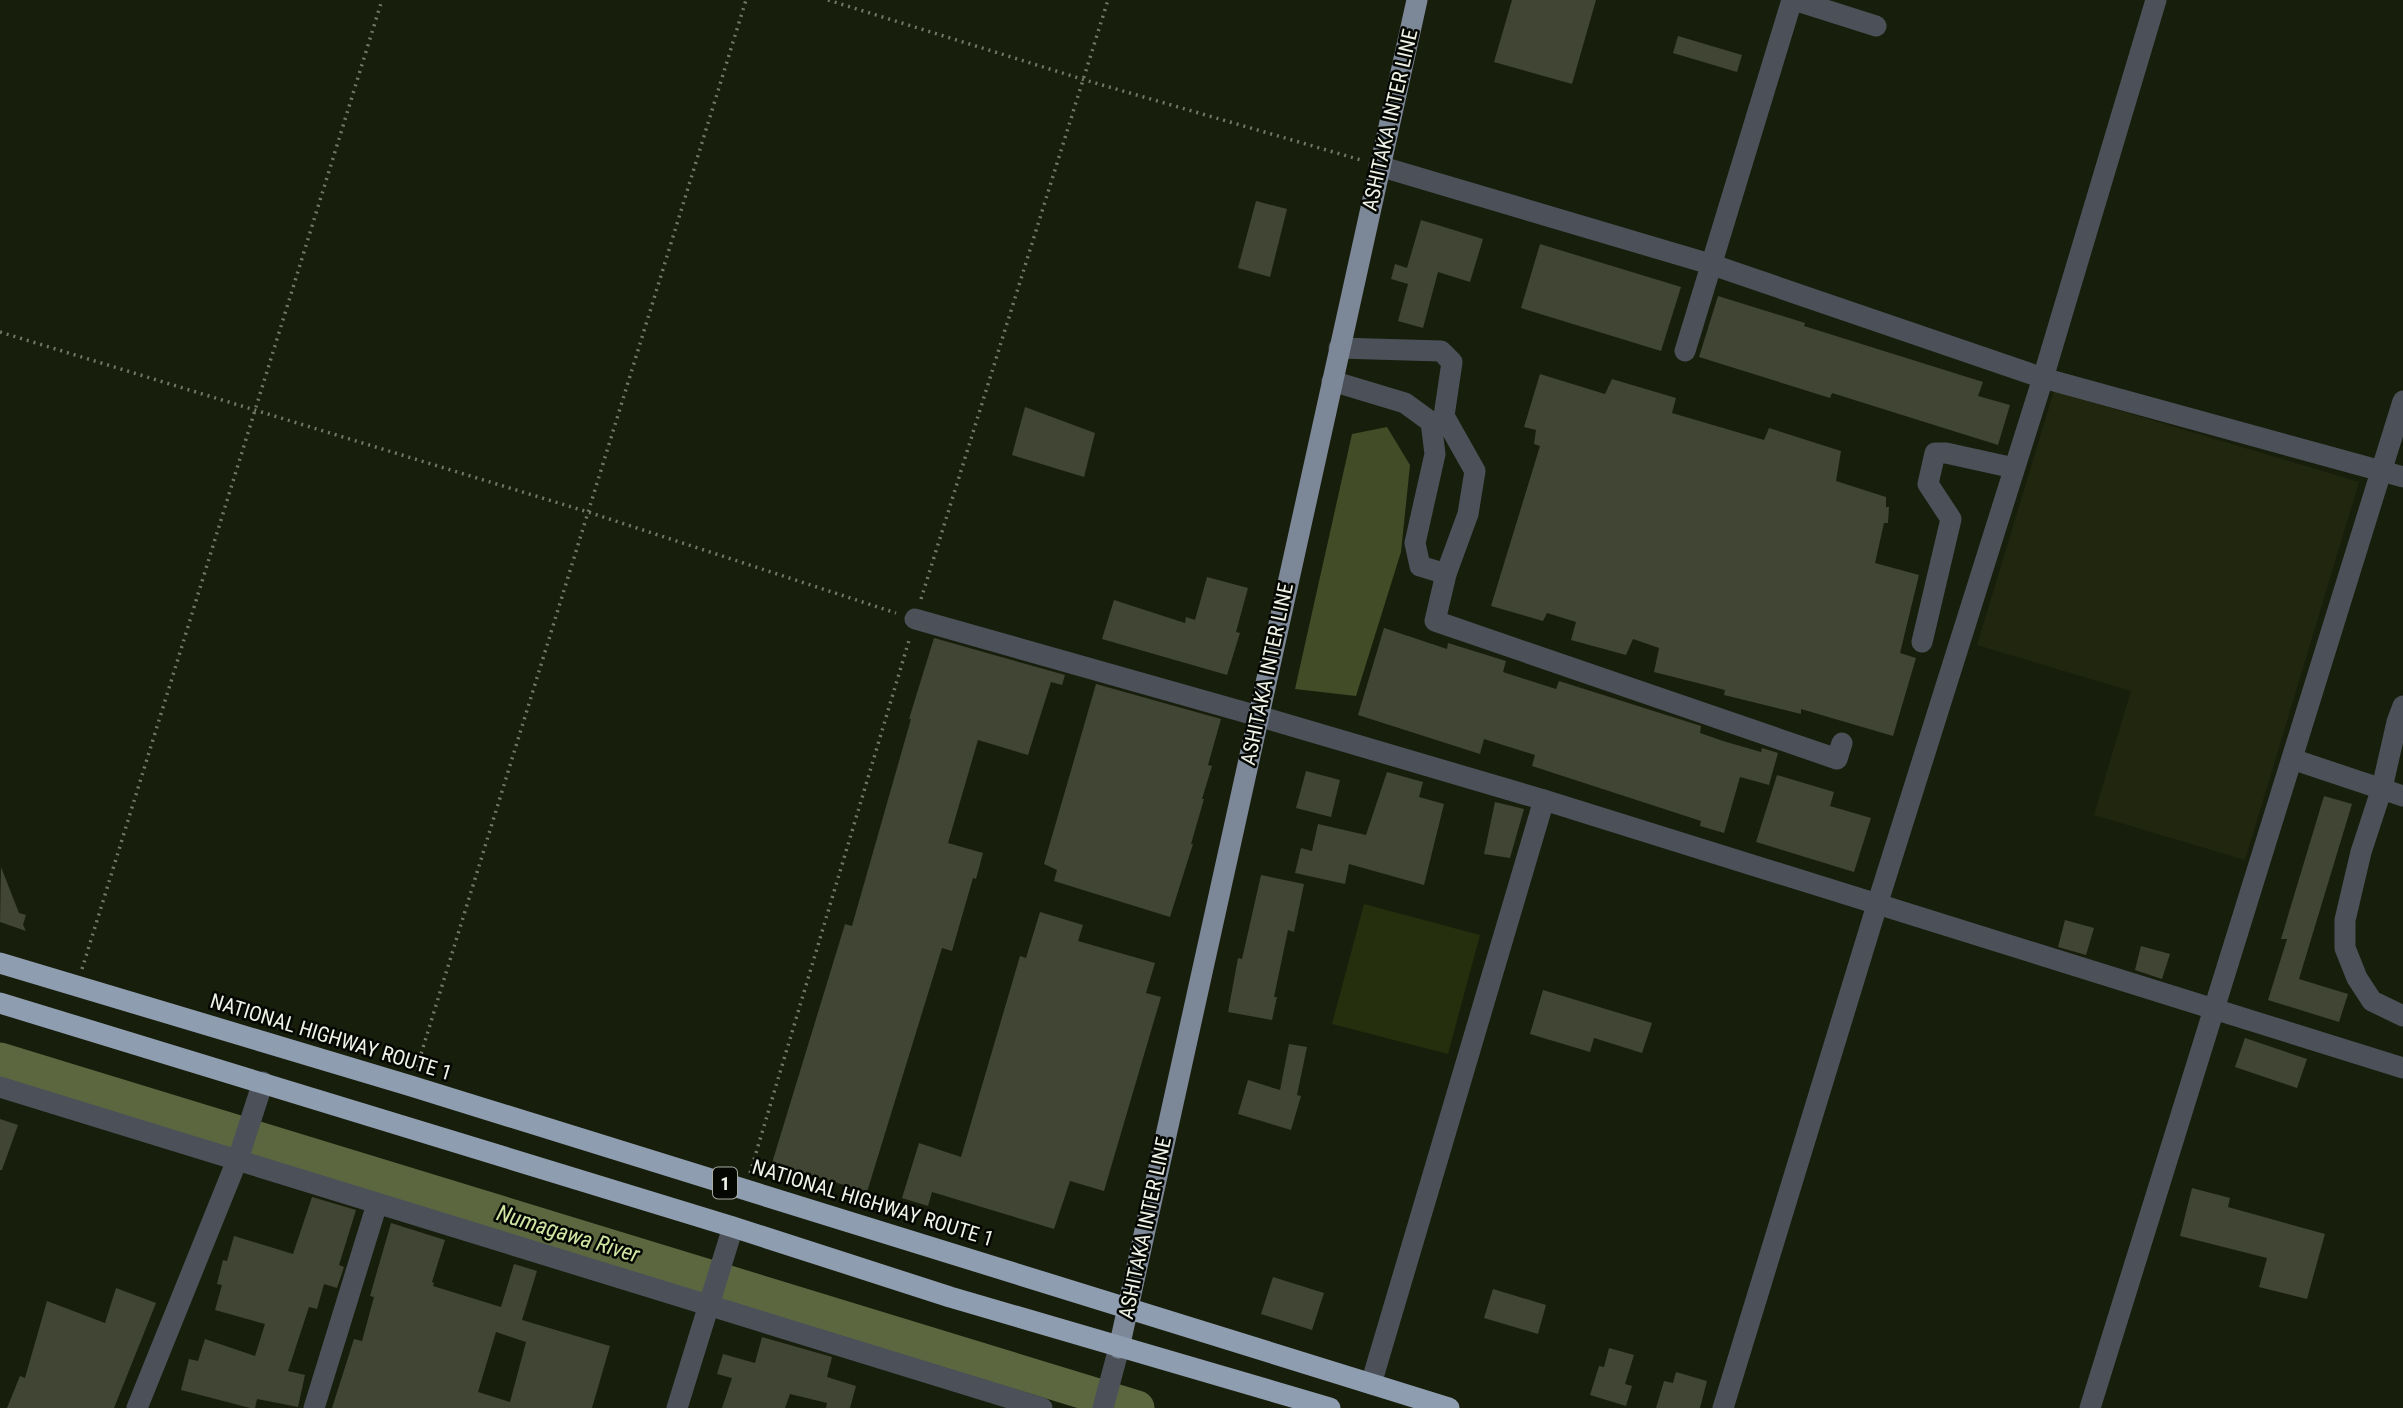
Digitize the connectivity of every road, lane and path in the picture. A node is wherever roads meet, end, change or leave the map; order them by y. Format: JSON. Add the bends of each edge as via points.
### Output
{"nodes":[{"id":1,"x":382,"y":0,"type":"edge"},
{"id":2,"x":746,"y":0,"type":"edge"},
{"id":3,"x":828,"y":0,"type":"edge"},
{"id":4,"x":1108,"y":0,"type":"edge"},
{"id":5,"x":1417,"y":0,"type":"edge"},
{"id":6,"x":1793,"y":0,"type":"edge"},
{"id":7,"x":2155,"y":0,"type":"edge"},
{"id":8,"x":1876,"y":26,"type":"dead end"},
{"id":9,"x":1085,"y":79,"type":"junction"},
{"id":10,"x":1379,"y":166,"type":"junction"},
{"id":11,"x":1710,"y":264,"type":"junction"},
{"id":12,"x":0,"y":332,"type":"edge"},
{"id":13,"x":1339,"y":348,"type":"junction"},
{"id":14,"x":1685,"y":351,"type":"dead end"},
{"id":15,"x":2043,"y":378,"type":"junction"},
{"id":16,"x":1332,"y":381,"type":"junction"},
{"id":17,"x":2403,"y":401,"type":"edge"},
{"id":18,"x":255,"y":411,"type":"junction"},
{"id":19,"x":2014,"y":468,"type":"junction"},
{"id":20,"x":2382,"y":470,"type":"junction"},
{"id":21,"x":2403,"y":477,"type":"edge"},
{"id":22,"x":588,"y":512,"type":"junction"},
{"id":23,"x":1446,"y":575,"type":"junction"},
{"id":24,"x":915,"y":619,"type":"junction"},
{"id":25,"x":1922,"y":642,"type":"dead end"},
{"id":26,"x":2403,"y":706,"type":"edge"},
{"id":27,"x":1258,"y":716,"type":"junction"},
{"id":28,"x":1842,"y":743,"type":"dead end"},
{"id":29,"x":2292,"y":759,"type":"junction"},
{"id":30,"x":2382,"y":788,"type":"junction"},
{"id":31,"x":2403,"y":796,"type":"edge"},
{"id":32,"x":1544,"y":800,"type":"junction"},
{"id":33,"x":1877,"y":905,"type":"junction"},
{"id":34,"x":0,"y":962,"type":"edge"},
{"id":35,"x":76,"y":987,"type":"junction"},
{"id":36,"x":0,"y":1003,"type":"edge"},
{"id":37,"x":2214,"y":1008,"type":"junction"},
{"id":38,"x":2403,"y":1016,"type":"edge"},
{"id":39,"x":2403,"y":1068,"type":"edge"},
{"id":40,"x":263,"y":1082,"type":"junction"},
{"id":41,"x":411,"y":1086,"type":"junction"},
{"id":42,"x":0,"y":1087,"type":"edge"},
{"id":43,"x":239,"y":1158,"type":"junction"},
{"id":44,"x":745,"y":1189,"type":"junction"},
{"id":45,"x":377,"y":1204,"type":"junction"},
{"id":46,"x":733,"y":1227,"type":"junction"},
{"id":47,"x":710,"y":1301,"type":"junction"},
{"id":48,"x":1127,"y":1308,"type":"junction"},
{"id":49,"x":1119,"y":1348,"type":"junction"},
{"id":50,"x":1371,"y":1384,"type":"junction"},
{"id":51,"x":137,"y":1408,"type":"edge"},
{"id":52,"x":314,"y":1408,"type":"edge"},
{"id":53,"x":677,"y":1408,"type":"edge"},
{"id":54,"x":1042,"y":1408,"type":"edge"},
{"id":55,"x":1103,"y":1408,"type":"edge"},
{"id":56,"x":1330,"y":1408,"type":"edge"},
{"id":57,"x":1449,"y":1408,"type":"edge"},
{"id":58,"x":1723,"y":1408,"type":"edge"},
{"id":59,"x":2090,"y":1408,"type":"edge"}],
"edges":[{"from":1,"to":18,"type":"path"},
{"from":2,"to":22,"type":"path"},
{"from":3,"to":9,"type":"path"},
{"from":4,"to":9,"type":"path"},
{"from":5,"to":10,"type":"main road","name":"ASHITAKA INTER LINE"},
{"from":6,"to":8,"type":"street"},
{"from":6,"to":11,"type":"street"},
{"from":7,"to":15,"type":"street"},
{"from":9,"to":10,"type":"path"},
{"from":9,"to":24,"type":"path"},
{"from":10,"to":11,"type":"street"},
{"from":10,"to":13,"type":"main road","name":"ASHITAKA INTER LINE"},
{"from":11,"to":14,"type":"street"},
{"from":11,"to":15,"type":"street"},
{"from":12,"to":18,"type":"path"},
{"from":13,"to":16,"type":"main road","name":"ASHITAKA INTER LINE"},
{"from":13,"to":23,"type":"street","via":[[1441,351],[1452,362],[1444,416],[1475,471],[1468,514]]},
{"from":15,"to":19,"type":"street"},
{"from":15,"to":20,"type":"street"},
{"from":16,"to":23,"type":"street","via":[[1405,403],[1431,422],[1435,454],[1415,543],[1420,566]]},
{"from":16,"to":27,"type":"main road","name":"ASHITAKA INTER LINE"},
{"from":17,"to":20,"type":"street"},
{"from":18,"to":22,"type":"path"},
{"from":18,"to":35,"type":"path"},
{"from":19,"to":25,"type":"street","via":[[1935,453],[1928,484],[1951,519]]},
{"from":19,"to":33,"type":"street"},
{"from":20,"to":21,"type":"street"},
{"from":20,"to":29,"type":"street"},
{"from":22,"to":24,"type":"path"},
{"from":22,"to":41,"type":"path"},
{"from":23,"to":28,"type":"street","via":[[1435,621],[1837,758]]},
{"from":24,"to":27,"type":"street"},
{"from":24,"to":44,"type":"path"},
{"from":26,"to":30,"type":"street"},
{"from":27,"to":32,"type":"street"},
{"from":27,"to":48,"type":"main road","name":"ASHITAKA INTER LINE"},
{"from":29,"to":30,"type":"street"},
{"from":29,"to":37,"type":"street"},
{"from":30,"to":31,"type":"street"},
{"from":30,"to":38,"type":"street","via":[[2345,920],[2345,948],[2372,1001]]},
{"from":32,"to":33,"type":"street"},
{"from":32,"to":50,"type":"street"},
{"from":33,"to":37,"type":"street"},
{"from":33,"to":58,"type":"street"},
{"from":34,"to":35,"type":"highway","name":"NATIONAL HIGHWAY ROUTE 1","number":"1"},
{"from":35,"to":41,"type":"highway","name":"NATIONAL HIGHWAY ROUTE 1","number":"1"},
{"from":36,"to":40,"type":"highway","number":"1"},
{"from":37,"to":39,"type":"street"},
{"from":37,"to":59,"type":"street"},
{"from":40,"to":43,"type":"street"},
{"from":40,"to":46,"type":"highway","number":"1"},
{"from":41,"to":44,"type":"highway","name":"NATIONAL HIGHWAY ROUTE 1","number":"1"},
{"from":42,"to":43,"type":"street"},
{"from":43,"to":45,"type":"street"},
{"from":43,"to":51,"type":"street"},
{"from":44,"to":48,"type":"highway","name":"NATIONAL HIGHWAY ROUTE 1","number":"1"},
{"from":45,"to":47,"type":"street"},
{"from":45,"to":52,"type":"street"},
{"from":46,"to":47,"type":"street"},
{"from":46,"to":49,"type":"highway","number":"1"},
{"from":47,"to":53,"type":"street"},
{"from":47,"to":54,"type":"street"},
{"from":48,"to":49,"type":"main road","name":"ASHITAKA INTER LINE"},
{"from":48,"to":50,"type":"highway","name":"NATIONAL HIGHWAY ROUTE 1","number":"1"},
{"from":49,"to":55,"type":"street"},
{"from":49,"to":56,"type":"highway","number":"1"},
{"from":50,"to":57,"type":"highway","name":"NATIONAL HIGHWAY ROUTE 1","number":"1"}]}
